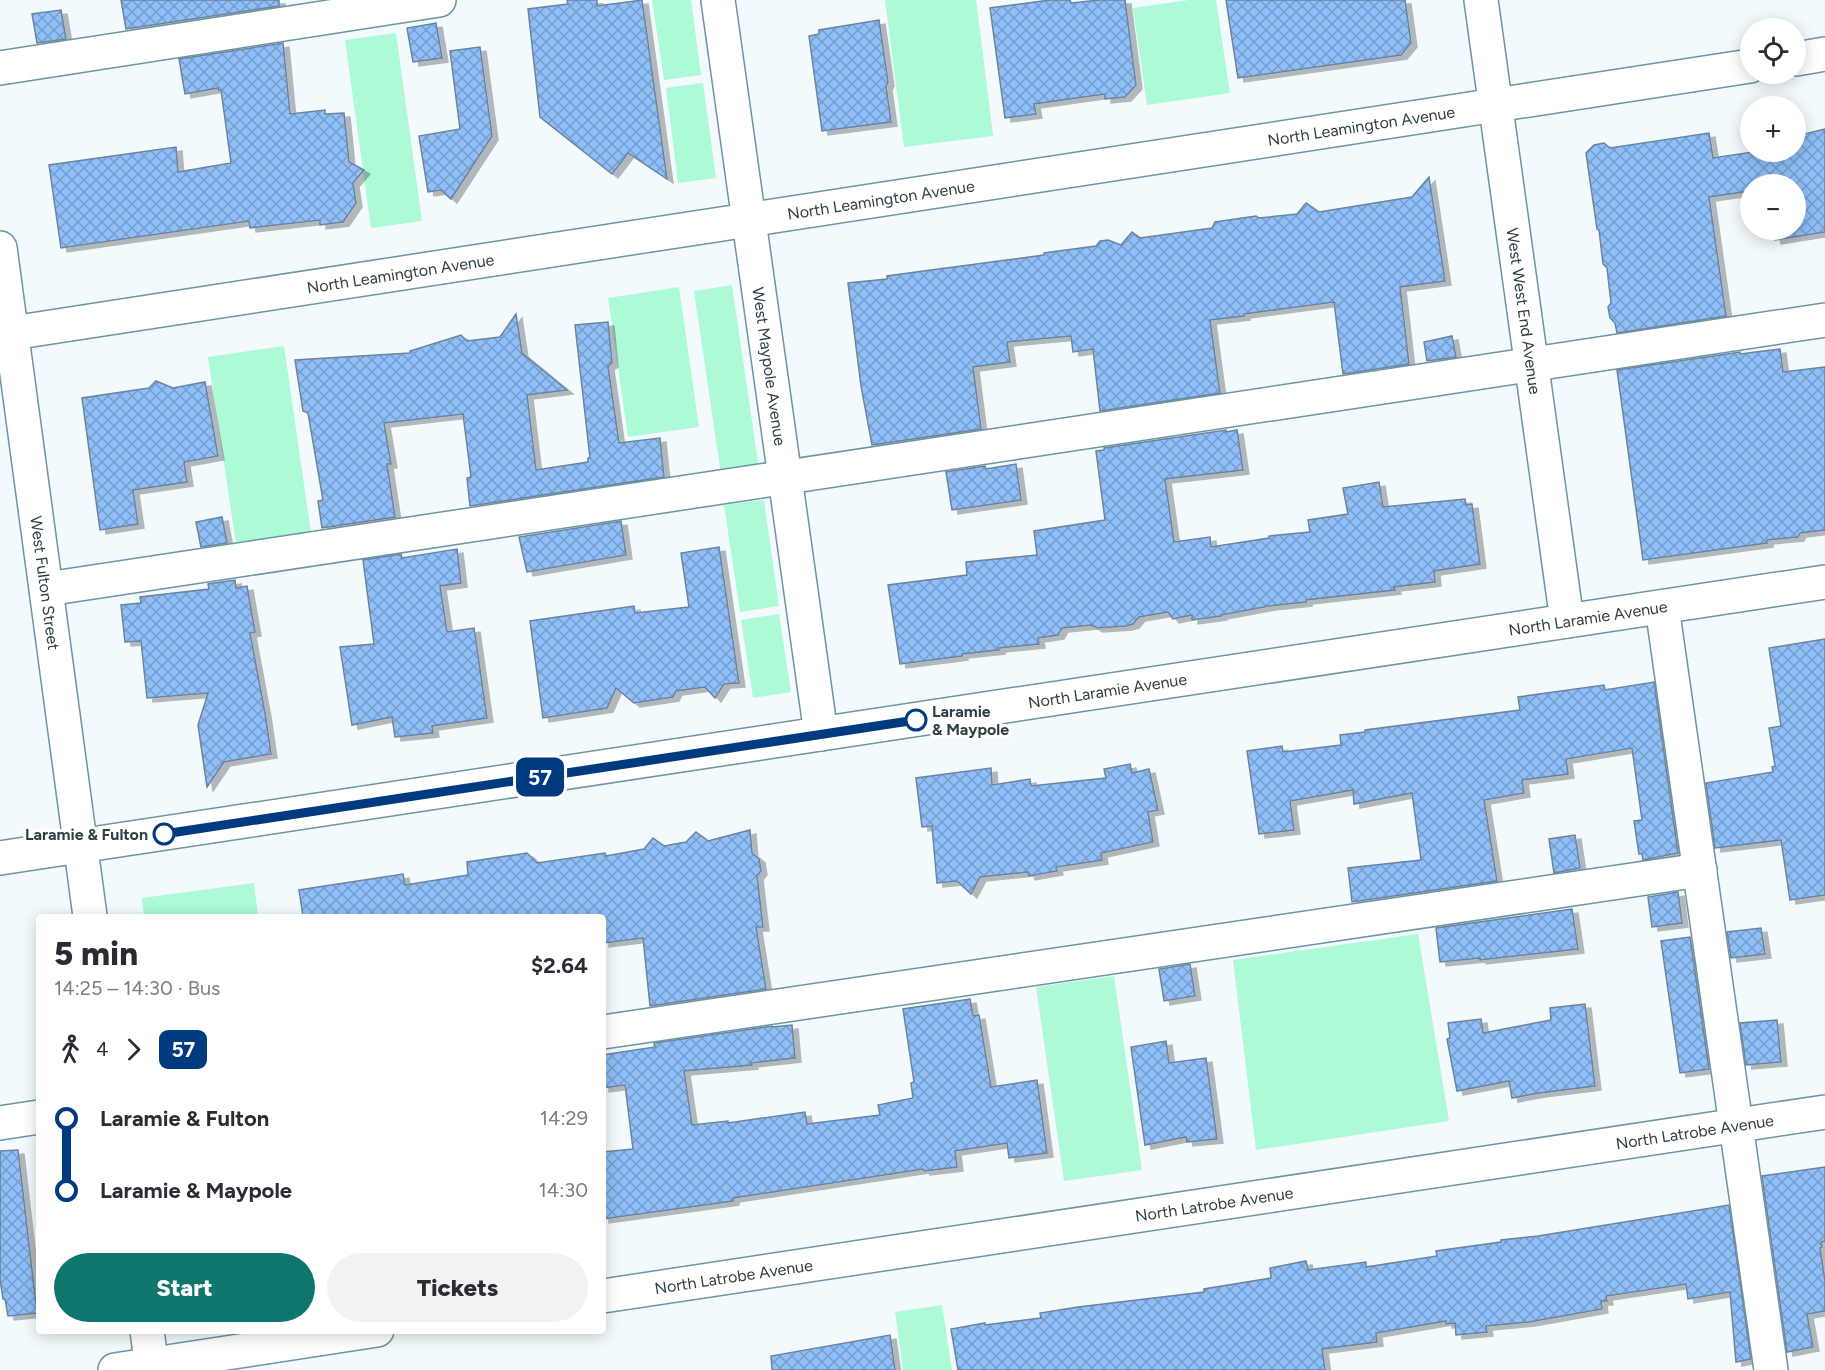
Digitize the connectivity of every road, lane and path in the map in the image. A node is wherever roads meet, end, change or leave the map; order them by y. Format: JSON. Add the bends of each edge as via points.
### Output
{"nodes":[{"id":1,"x":439,"y":0,"type":"edge"},
{"id":2,"x":718,"y":0,"type":"edge"},
{"id":3,"x":1481,"y":0,"type":"edge"},
{"id":4,"x":1825,"y":54,"type":"edge"},
{"id":5,"x":1806,"y":57,"type":"edge"},
{"id":6,"x":0,"y":68,"type":"edge"},
{"id":7,"x":1740,"y":68,"type":"edge"},
{"id":8,"x":1496,"y":105,"type":"junction"},
{"id":9,"x":749,"y":219,"type":"junction"},
{"id":10,"x":0,"y":248,"type":"edge"},
{"id":11,"x":1825,"y":320,"type":"edge"},
{"id":12,"x":12,"y":333,"type":"junction"},
{"id":13,"x":1532,"y":364,"type":"junction"},
{"id":14,"x":785,"y":477,"type":"junction"},
{"id":15,"x":1825,"y":582,"type":"edge"},
{"id":16,"x":46,"y":589,"type":"junction"},
{"id":17,"x":1662,"y":607,"type":"junction"},
{"id":18,"x":1567,"y":621,"type":"junction"},
{"id":19,"x":820,"y":734,"type":"junction"},
{"id":20,"x":81,"y":846,"type":"junction"},
{"id":21,"x":0,"y":858,"type":"edge"},
{"id":22,"x":1700,"y":870,"type":"junction"},
{"id":23,"x":90,"y":914,"type":"edge"},
{"id":24,"x":606,"y":1032,"type":"edge"},
{"id":25,"x":1825,"y":1112,"type":"edge"},
{"id":26,"x":36,"y":1117,"type":"edge"},
{"id":27,"x":0,"y":1123,"type":"edge"},
{"id":28,"x":1737,"y":1126,"type":"junction"},
{"id":29,"x":606,"y":1296,"type":"edge"},
{"id":30,"x":147,"y":1334,"type":"edge"},
{"id":31,"x":353,"y":1334,"type":"edge"},
{"id":32,"x":151,"y":1367,"type":"edge"},
{"id":33,"x":115,"y":1370,"type":"edge"},
{"id":34,"x":1771,"y":1370,"type":"edge"}],
"edges":[{"from":1,"to":6,"type":"street"},
{"from":2,"to":9,"type":"street","name":"West Maypole Avenue"},
{"from":3,"to":8,"type":"street","name":"West West End Avenue"},
{"from":4,"to":5,"type":"street"},
{"from":7,"to":8,"type":"street","name":"North Leamington Avenue"},
{"from":8,"to":9,"type":"street","name":"North Leamington Avenue"},
{"from":8,"to":13,"type":"street","name":"West West End Avenue"},
{"from":9,"to":12,"type":"street","name":"North Leamington Avenue"},
{"from":9,"to":14,"type":"street","name":"West Maypole Avenue"},
{"from":10,"to":12,"type":"street","name":"West Fulton Street"},
{"from":11,"to":13,"type":"street"},
{"from":12,"to":16,"type":"street","name":"West Fulton Street"},
{"from":13,"to":14,"type":"street"},
{"from":13,"to":18,"type":"street","name":"West West End Avenue"},
{"from":14,"to":16,"type":"street"},
{"from":14,"to":19,"type":"street","name":"West Maypole Avenue"},
{"from":15,"to":17,"type":"street","name":"North Laramie Avenue"},
{"from":16,"to":20,"type":"street","name":"West Fulton Street"},
{"from":17,"to":18,"type":"street","name":"North Laramie Avenue"},
{"from":17,"to":22,"type":"street"},
{"from":18,"to":19,"type":"street","name":"North Laramie Avenue"},
{"from":19,"to":20,"type":"street","name":"North Laramie Avenue"},
{"from":20,"to":21,"type":"street","name":"North Laramie Avenue"},
{"from":20,"to":23,"type":"street","name":"West Fulton Street"},
{"from":22,"to":24,"type":"street"},
{"from":22,"to":28,"type":"street"},
{"from":25,"to":28,"type":"street","name":"North Latrobe Avenue"},
{"from":26,"to":27,"type":"street"},
{"from":28,"to":29,"type":"street","name":"North Latrobe Avenue"},
{"from":28,"to":34,"type":"street"},
{"from":30,"to":32,"type":"street"},
{"from":31,"to":32,"type":"street"},
{"from":32,"to":33,"type":"street"}]}
